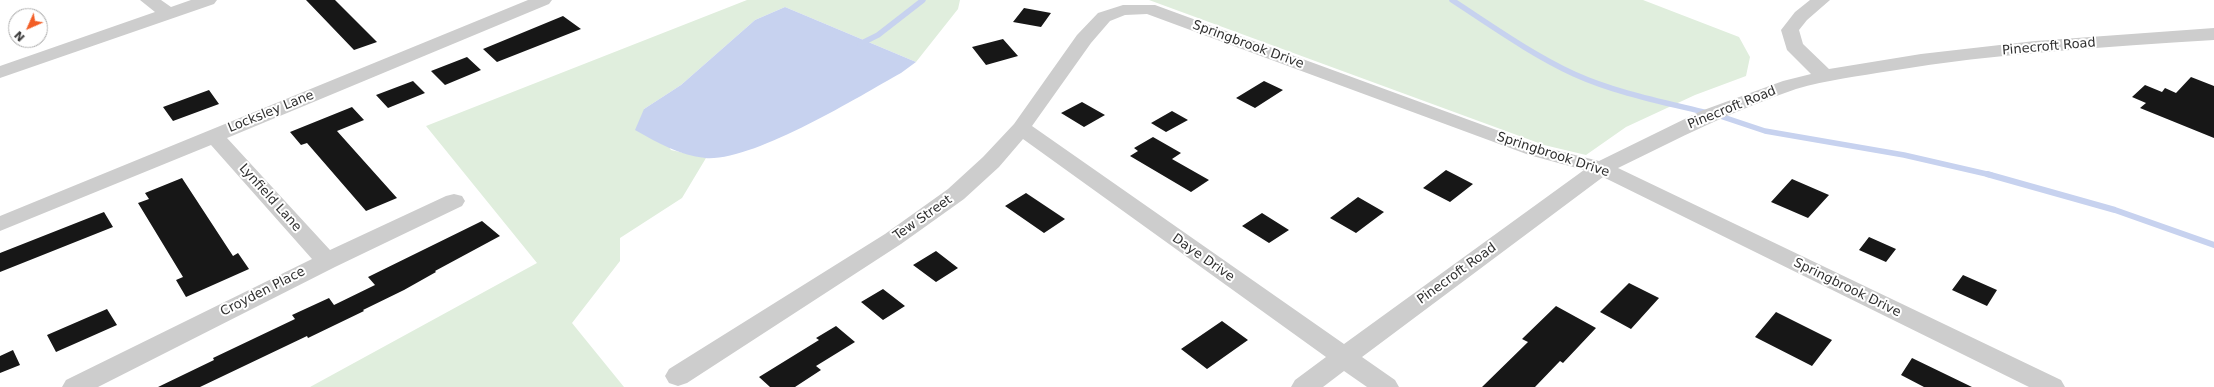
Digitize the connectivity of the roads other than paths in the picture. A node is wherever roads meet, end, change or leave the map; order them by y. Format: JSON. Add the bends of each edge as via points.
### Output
{"nodes":[{"id":1,"x":149,"y":0,"type":"edge"},
{"id":2,"x":208,"y":0,"type":"edge"},
{"id":3,"x":543,"y":0,"type":"edge"},
{"id":4,"x":1821,"y":0,"type":"edge"},
{"id":5,"x":1123,"y":10,"type":"joint"},
{"id":6,"x":168,"y":13,"type":"junction"},
{"id":7,"x":2214,"y":34,"type":"edge"},
{"id":8,"x":0,"y":72,"type":"edge"},
{"id":9,"x":1825,"y":76,"type":"junction"},
{"id":10,"x":1020,"y":128,"type":"junction"},
{"id":11,"x":214,"y":136,"type":"junction"},
{"id":12,"x":1601,"y":168,"type":"junction"},
{"id":13,"x":454,"y":201,"type":"dead end"},
{"id":14,"x":0,"y":224,"type":"edge"},
{"id":15,"x":327,"y":261,"type":"junction"},
{"id":16,"x":1343,"y":358,"type":"junction"},
{"id":17,"x":678,"y":376,"type":"dead end"},
{"id":18,"x":75,"y":387,"type":"edge"},
{"id":19,"x":1304,"y":387,"type":"edge"},
{"id":20,"x":1386,"y":387,"type":"edge"},
{"id":21,"x":2052,"y":387,"type":"edge"}],
"edges":[{"from":1,"to":6,"type":"street"},
{"from":2,"to":6,"type":"street"},
{"from":3,"to":11,"type":"street","name":"Locksley Lane"},
{"from":4,"to":9,"type":"street","via":[[1801,16],[1790,30],[1794,46]]},
{"from":5,"to":10,"type":"street","name":"Tew Street","via":[[1104,17],[1084,39]]},
{"from":5,"to":12,"type":"street","name":"Springbrook Drive","via":[[1149,9],[1536,151]]},
{"from":6,"to":8,"type":"street"},
{"from":7,"to":9,"type":"street","name":"Pinecroft Road","via":[[2035,47],[1921,60]]},
{"from":9,"to":12,"type":"street","name":"Pinecroft Road","via":[[1790,85],[1708,115]]},
{"from":10,"to":16,"type":"street","name":"Daye Drive"},
{"from":10,"to":17,"type":"street","name":"Tew Street","via":[[991,162],[956,194],[893,239]]},
{"from":11,"to":14,"type":"street","name":"Locksley Lane"},
{"from":11,"to":15,"type":"street","name":"Lynfield Lane"},
{"from":12,"to":16,"type":"street","name":"Pinecroft Road"},
{"from":12,"to":21,"type":"street","name":"Springbrook Drive"},
{"from":13,"to":15,"type":"street","name":"Croyden Place"},
{"from":15,"to":18,"type":"street","name":"Croyden Place"},
{"from":16,"to":19,"type":"street","name":"Pinecroft Road"},
{"from":16,"to":20,"type":"street","name":"Daye Drive"}]}
